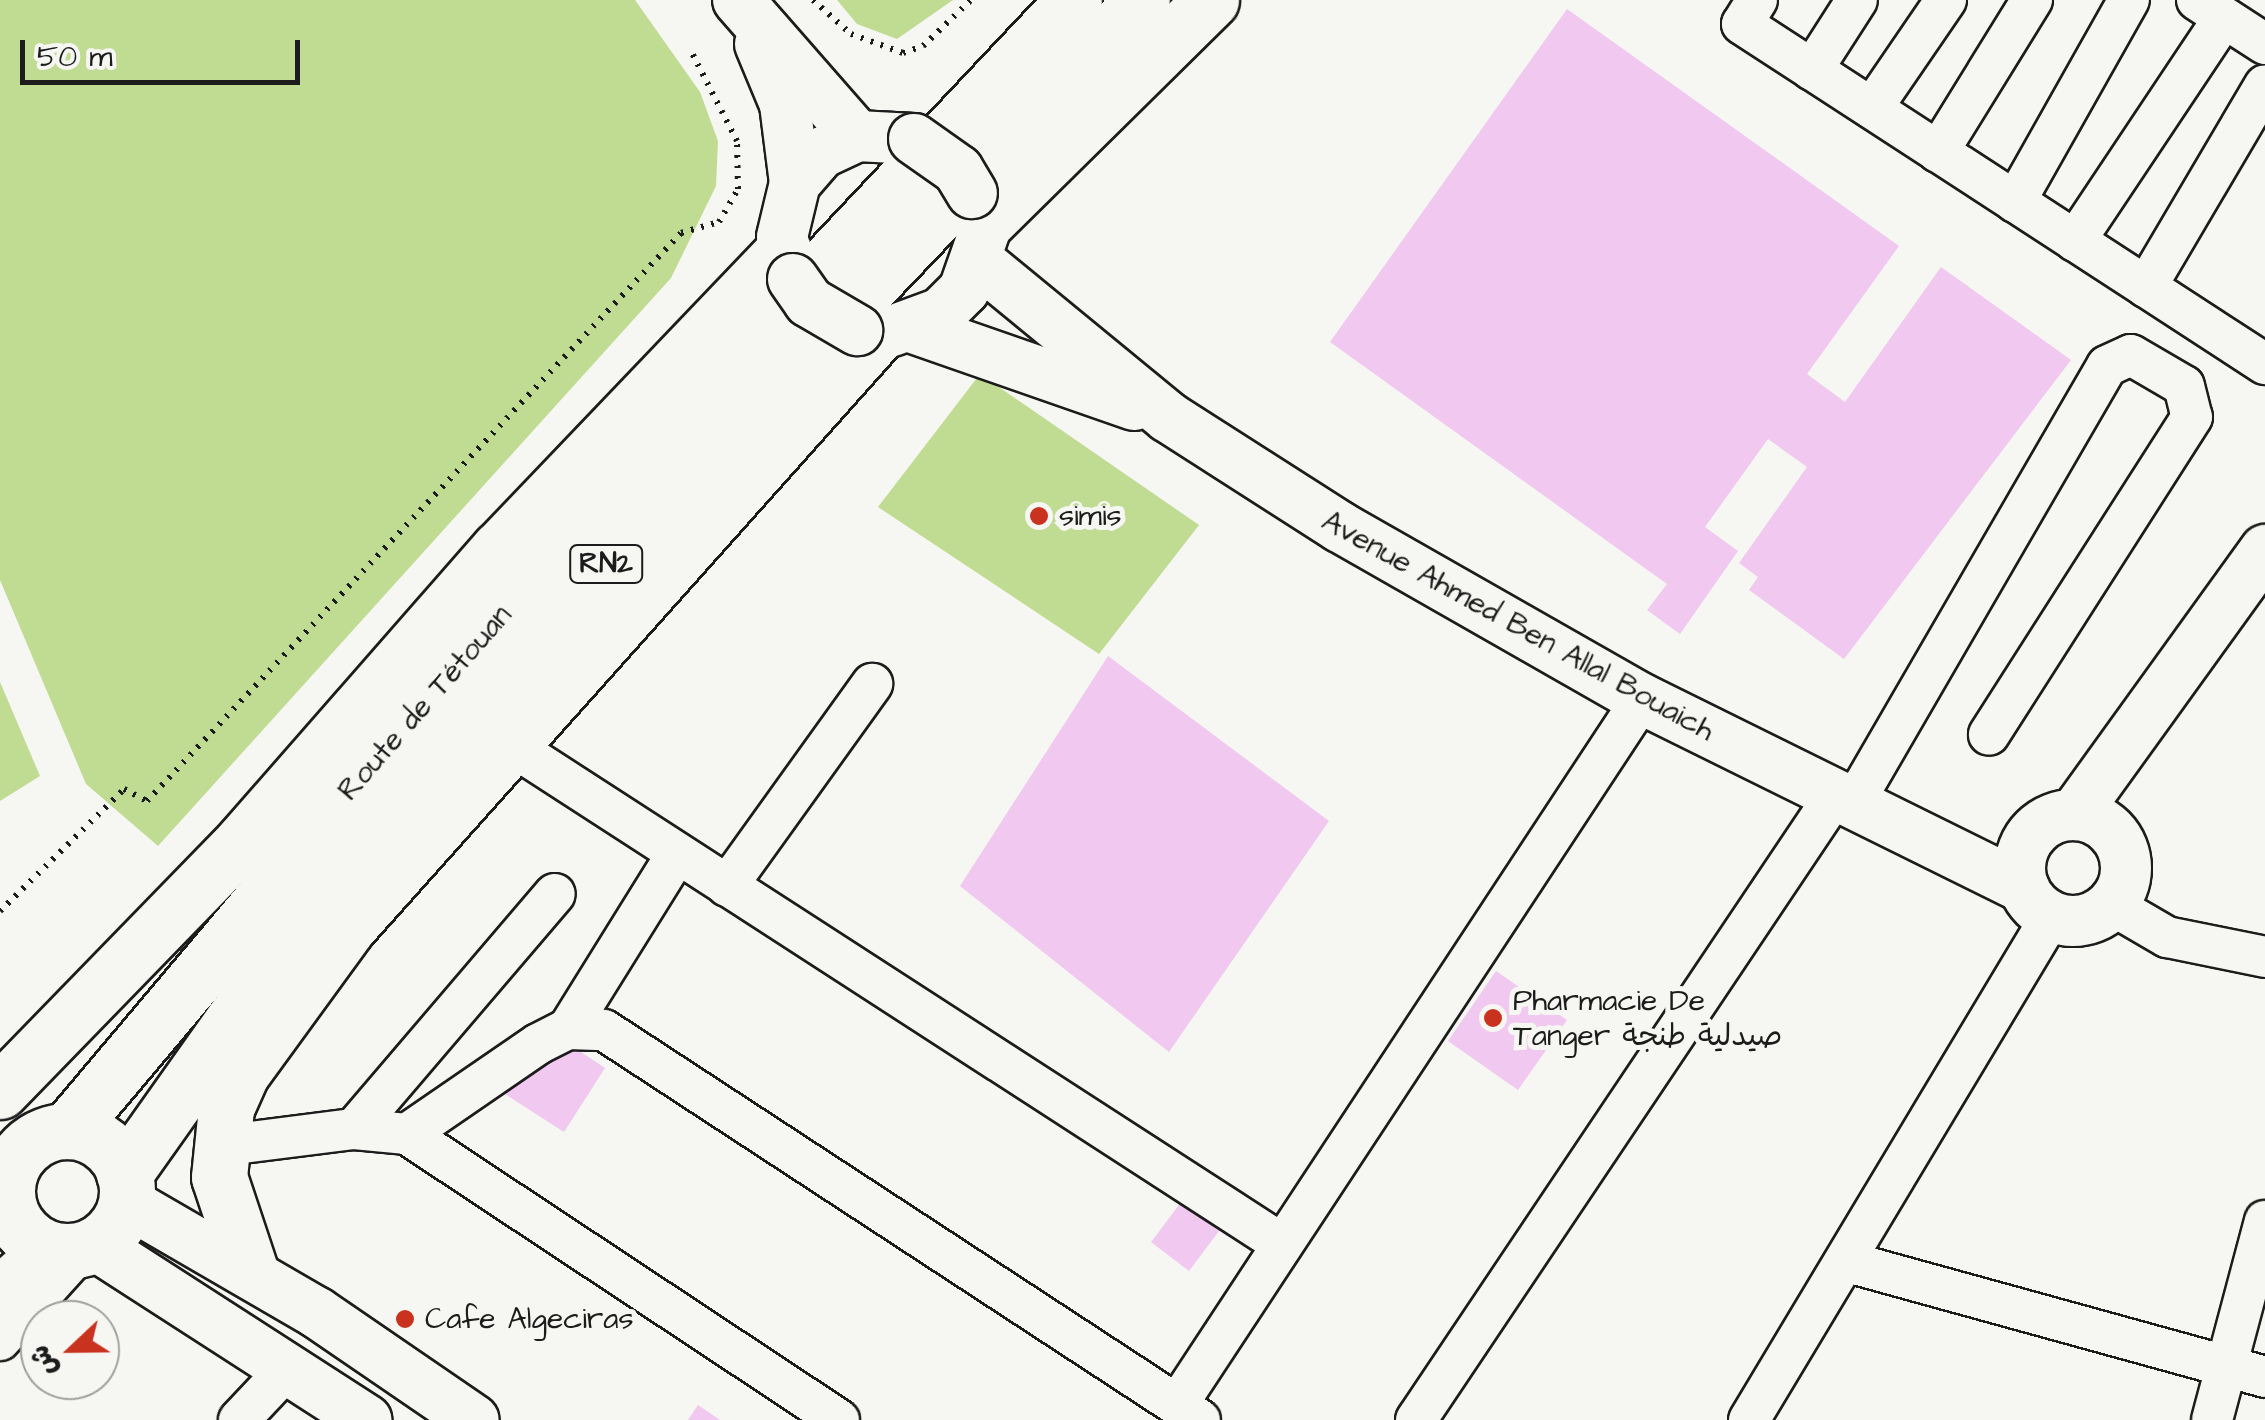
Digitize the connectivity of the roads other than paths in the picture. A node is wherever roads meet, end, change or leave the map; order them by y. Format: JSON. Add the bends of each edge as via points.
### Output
{"nodes":[{"id":1,"x":1021,"y":0,"type":"edge"},
{"id":2,"x":1074,"y":0,"type":"edge"},
{"id":3,"x":1142,"y":0,"type":"edge"},
{"id":4,"x":1211,"y":0,"type":"edge"},
{"id":5,"x":1757,"y":0,"type":"edge"},
{"id":6,"x":1856,"y":0,"type":"edge"},
{"id":7,"x":1946,"y":0,"type":"edge"},
{"id":8,"x":2032,"y":0,"type":"edge"},
{"id":9,"x":2129,"y":0,"type":"edge"},
{"id":10,"x":742,"y":6,"type":"edge"},
{"id":11,"x":2211,"y":9,"type":"edge"},
{"id":12,"x":2265,"y":44,"type":"edge"},
{"id":13,"x":1812,"y":70,"type":"junction"},
{"id":14,"x":2265,"y":85,"type":"edge"},
{"id":15,"x":1872,"y":108,"type":"junction"},
{"id":16,"x":890,"y":137,"type":"junction"},
{"id":17,"x":1938,"y":152,"type":"junction"},
{"id":18,"x":795,"y":183,"type":"junction"},
{"id":19,"x":2016,"y":202,"type":"junction"},
{"id":20,"x":978,"y":225,"type":"junction"},
{"id":21,"x":2074,"y":241,"type":"junction"},
{"id":22,"x":789,"y":265,"type":"junction"},
{"id":23,"x":2146,"y":287,"type":"junction"},
{"id":24,"x":883,"y":330,"type":"junction"},
{"id":25,"x":2265,"y":364,"type":"edge"},
{"id":26,"x":1168,"y":416,"type":"junction"},
{"id":27,"x":2265,"y":550,"type":"edge"},
{"id":28,"x":872,"y":684,"type":"dead end"},
{"id":29,"x":1642,"y":699,"type":"junction"},
{"id":30,"x":1989,"y":736,"type":"dead end"},
{"id":31,"x":509,"y":744,"type":"junction"},
{"id":32,"x":1856,"y":805,"type":"junction"},
{"id":33,"x":2091,"y":822,"type":"junction"},
{"id":34,"x":2029,"y":838,"type":"junction"},
{"id":35,"x":677,"y":854,"type":"junction"},
{"id":36,"x":293,"y":855,"type":"junction"},
{"id":37,"x":726,"y":886,"type":"junction"},
{"id":38,"x":555,"y":894,"type":"dead end"},
{"id":39,"x":2038,"y":903,"type":"junction"},
{"id":40,"x":2112,"y":904,"type":"junction"},
{"id":41,"x":349,"y":926,"type":"junction"},
{"id":42,"x":2265,"y":957,"type":"edge"},
{"id":43,"x":122,"y":965,"type":"junction"},
{"id":44,"x":250,"y":996,"type":"junction"},
{"id":45,"x":568,"y":1029,"type":"junction"},
{"id":46,"x":0,"y":1091,"type":"edge"},
{"id":47,"x":354,"y":1129,"type":"junction"},
{"id":48,"x":67,"y":1132,"type":"junction"},
{"id":49,"x":406,"y":1134,"type":"junction"},
{"id":50,"x":219,"y":1146,"type":"junction"},
{"id":51,"x":3,"y":1186,"type":"edge"},
{"id":52,"x":2265,"y":1221,"type":"edge"},
{"id":53,"x":95,"y":1224,"type":"junction"},
{"id":54,"x":1282,"y":1244,"type":"junction"},
{"id":55,"x":1848,"y":1262,"type":"junction"},
{"id":56,"x":250,"y":1270,"type":"junction"},
{"id":57,"x":0,"y":1294,"type":"edge"},
{"id":58,"x":0,"y":1340,"type":"edge"},
{"id":59,"x":2226,"y":1367,"type":"junction"},
{"id":60,"x":288,"y":1368,"type":"junction"},
{"id":61,"x":2265,"y":1377,"type":"edge"},
{"id":62,"x":1189,"y":1412,"type":"edge"},
{"id":63,"x":239,"y":1420,"type":"edge"},
{"id":64,"x":366,"y":1420,"type":"edge"},
{"id":65,"x":474,"y":1420,"type":"edge"},
{"id":66,"x":840,"y":1420,"type":"edge"},
{"id":67,"x":1416,"y":1420,"type":"edge"},
{"id":68,"x":1749,"y":1420,"type":"edge"},
{"id":69,"x":2212,"y":1420,"type":"edge"}],
"edges":[{"from":1,"to":16,"type":"highway"},
{"from":2,"to":36,"type":"highway","name":"Route de Tétouan","number":"RN2","via":[[562,544]]},
{"from":3,"to":44,"type":"highway","name":"Route de Tétouan","number":"RN2","via":[[572,600]]},
{"from":4,"to":20,"type":"highway"},
{"from":5,"to":13,"type":"street","via":[[1742,24]]},
{"from":6,"to":13,"type":"street"},
{"from":7,"to":15,"type":"street"},
{"from":8,"to":17,"type":"street"},
{"from":9,"to":19,"type":"street"},
{"from":10,"to":16,"type":"main road"},
{"from":10,"to":18,"type":"main road","via":[[784,104]]},
{"from":11,"to":12,"type":"street"},
{"from":11,"to":21,"type":"street"},
{"from":13,"to":15,"type":"street"},
{"from":14,"to":23,"type":"street"},
{"from":15,"to":17,"type":"street"},
{"from":16,"to":18,"type":"main road","via":[[822,154]]},
{"from":16,"to":20,"type":"main road","bridge":true,"via":[[958,170]]},
{"from":17,"to":19,"type":"street"},
{"from":18,"to":22,"type":"main road"},
{"from":19,"to":21,"type":"street"},
{"from":20,"to":24,"type":"main road","via":[[964,290]]},
{"from":20,"to":26,"type":"main road","name":"Avenue Ahmed Ben Allal Bouaich"},
{"from":21,"to":23,"type":"street"},
{"from":22,"to":24,"type":"main road","bridge":true,"via":[[809,302]]},
{"from":22,"to":43,"type":"highway"},
{"from":23,"to":25,"type":"street"},
{"from":24,"to":26,"type":"main road","name":"Avenue Ahmed Ben Allal Bouaich"},
{"from":24,"to":31,"type":"highway"},
{"from":26,"to":29,"type":"main road","name":"Avenue Ahmed Ben Allal Bouaich"},
{"from":27,"to":33,"type":"main road"},
{"from":28,"to":37,"type":"street"},
{"from":29,"to":32,"type":"main road","name":"Avenue Ahmed Ben Allal Bouaich"},
{"from":29,"to":54,"type":"street","via":[[1539,868]]},
{"from":30,"to":32,"type":"street","via":[[2192,417],[2184,386],[2131,354],[2107,366]]},
{"from":31,"to":35,"type":"street"},
{"from":31,"to":41,"type":"highway"},
{"from":32,"to":34,"type":"main road","name":"Avenue Ahmed Ben Allal Bouaich"},
{"from":32,"to":39,"type":"main road","name":"Avenue Ahmed Ben Allal Bouaich"},
{"from":32,"to":67,"type":"street"},
{"from":33,"to":34,"type":"main road"},
{"from":33,"to":40,"type":"main road","via":[[2125,857]]},
{"from":34,"to":39,"type":"main road"},
{"from":35,"to":37,"type":"street"},
{"from":35,"to":45,"type":"street"},
{"from":36,"to":43,"type":"highway"},
{"from":36,"to":48,"type":"highway","name":"Route de Tétouan","number":"RN2"},
{"from":37,"to":54,"type":"street"},
{"from":38,"to":47,"type":"street"},
{"from":39,"to":40,"type":"main road","via":[[2084,920]]},
{"from":39,"to":55,"type":"street"},
{"from":40,"to":42,"type":"street","via":[[2167,937]]},
{"from":41,"to":44,"type":"highway"},
{"from":41,"to":50,"type":"highway","via":[[241,1074]]},
{"from":43,"to":46,"type":"highway"},
{"from":44,"to":53,"type":"highway","name":"Route de Tétouan","number":"RN2"},
{"from":45,"to":49,"type":"street"},
{"from":45,"to":62,"type":"street","via":[[604,1030]]},
{"from":47,"to":49,"type":"street"},
{"from":47,"to":50,"type":"street"},
{"from":48,"to":51,"type":"highway","name":"Route de Tétouan","number":"RN2","via":[[34,1141]]},
{"from":48,"to":53,"type":"highway","via":[[108,1148]]},
{"from":49,"to":66,"type":"street"},
{"from":50,"to":56,"type":"highway","via":[[224,1208]]},
{"from":51,"to":53,"type":"highway","name":"Route de Tétouan","number":"RN2","via":[[16,1225]]},
{"from":52,"to":59,"type":"street"},
{"from":53,"to":56,"type":"main road"},
{"from":53,"to":57,"type":"highway","name":"Route de Tétouan","number":"RN2"},
{"from":53,"to":58,"type":"street"},
{"from":53,"to":60,"type":"main road"},
{"from":54,"to":62,"type":"street"},
{"from":55,"to":59,"type":"street"},
{"from":55,"to":68,"type":"street"},
{"from":56,"to":65,"type":"main road"},
{"from":59,"to":61,"type":"street"},
{"from":59,"to":69,"type":"street"},
{"from":60,"to":63,"type":"street"},
{"from":60,"to":64,"type":"main road"}]}
